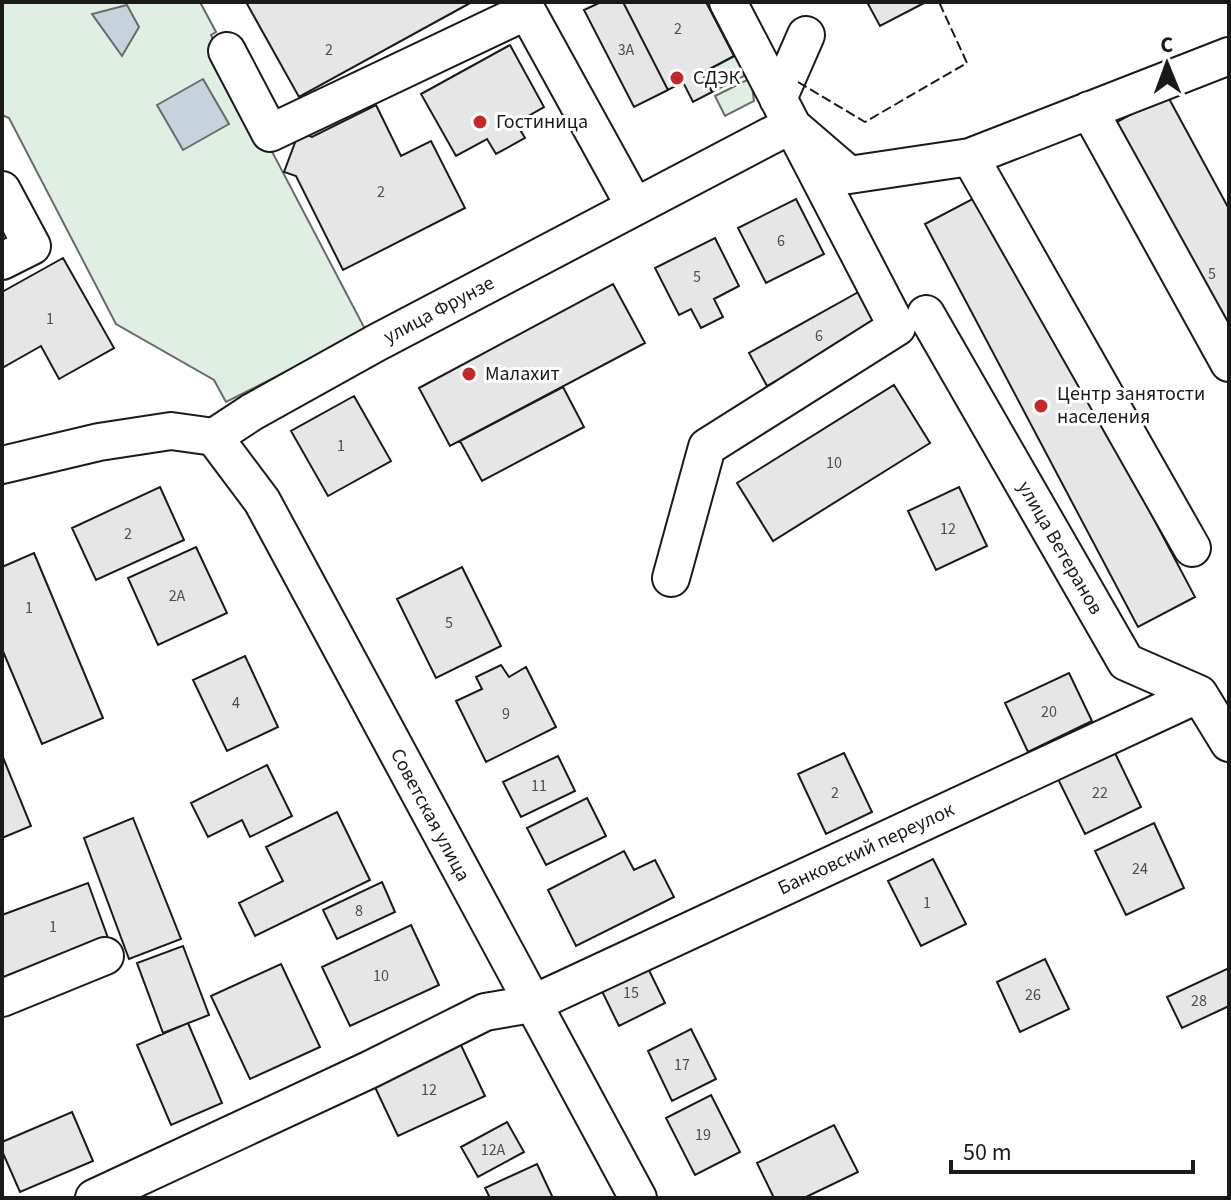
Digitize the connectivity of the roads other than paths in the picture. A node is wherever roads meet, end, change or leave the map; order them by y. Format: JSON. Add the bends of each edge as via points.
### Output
{"nodes":[{"id":1,"x":728,"y":2,"type":"edge"},
{"id":2,"x":806,"y":35,"type":"dead end"},
{"id":3,"x":227,"y":51,"type":"dead end"},
{"id":4,"x":1229,"y":56,"type":"edge"},
{"id":5,"x":1089,"y":110,"type":"junction"},
{"id":6,"x":784,"y":112,"type":"junction"},
{"id":7,"x":970,"y":157,"type":"junction"},
{"id":8,"x":2,"y":190,"type":"edge"},
{"id":9,"x":635,"y":207,"type":"junction"},
{"id":10,"x":2,"y":261,"type":"edge"},
{"id":11,"x":926,"y":314,"type":"dead end"},
{"id":12,"x":1229,"y":363,"type":"edge"},
{"id":13,"x":214,"y":437,"type":"junction"},
{"id":14,"x":2,"y":465,"type":"edge"},
{"id":15,"x":1192,"y":548,"type":"dead end"},
{"id":16,"x":671,"y":578,"type":"dead end"},
{"id":17,"x":1199,"y":694,"type":"junction"},
{"id":18,"x":1229,"y":743,"type":"edge"},
{"id":19,"x":105,"y":956,"type":"dead end"},
{"id":20,"x":2,"y":998,"type":"edge"},
{"id":21,"x":532,"y":1004,"type":"junction"},
{"id":22,"x":94,"y":1198,"type":"edge"},
{"id":23,"x":638,"y":1198,"type":"edge"}],
"edges":[{"from":1,"to":6,"type":"street"},
{"from":2,"to":6,"type":"street"},
{"from":3,"to":9,"type":"street","via":[[270,133],[527,11]]},
{"from":4,"to":5,"type":"street"},
{"from":5,"to":7,"type":"street"},
{"from":5,"to":12,"type":"street"},
{"from":6,"to":7,"type":"street","via":[[849,175]]},
{"from":6,"to":9,"type":"street","name":"улица Фрунзе"},
{"from":6,"to":16,"type":"street","via":[[897,327],[707,447]]},
{"from":7,"to":15,"type":"street"},
{"from":8,"to":10,"type":"street","via":[[32,246]]},
{"from":9,"to":13,"type":"street","name":"улица Фрунзе","via":[[376,343]]},
{"from":11,"to":17,"type":"street","name":"улица Ветеранов","via":[[1126,662]]},
{"from":13,"to":14,"type":"street","via":[[171,431]]},
{"from":13,"to":21,"type":"street","name":"Советская улица","via":[[262,501]]},
{"from":17,"to":18,"type":"street"},
{"from":17,"to":21,"type":"street","name":"Банковский переулок"},
{"from":19,"to":20,"type":"street"},
{"from":21,"to":22,"type":"street","name":"Банковский переулок","via":[[485,1012]]},
{"from":21,"to":23,"type":"street","name":"Советская улица"}]}
